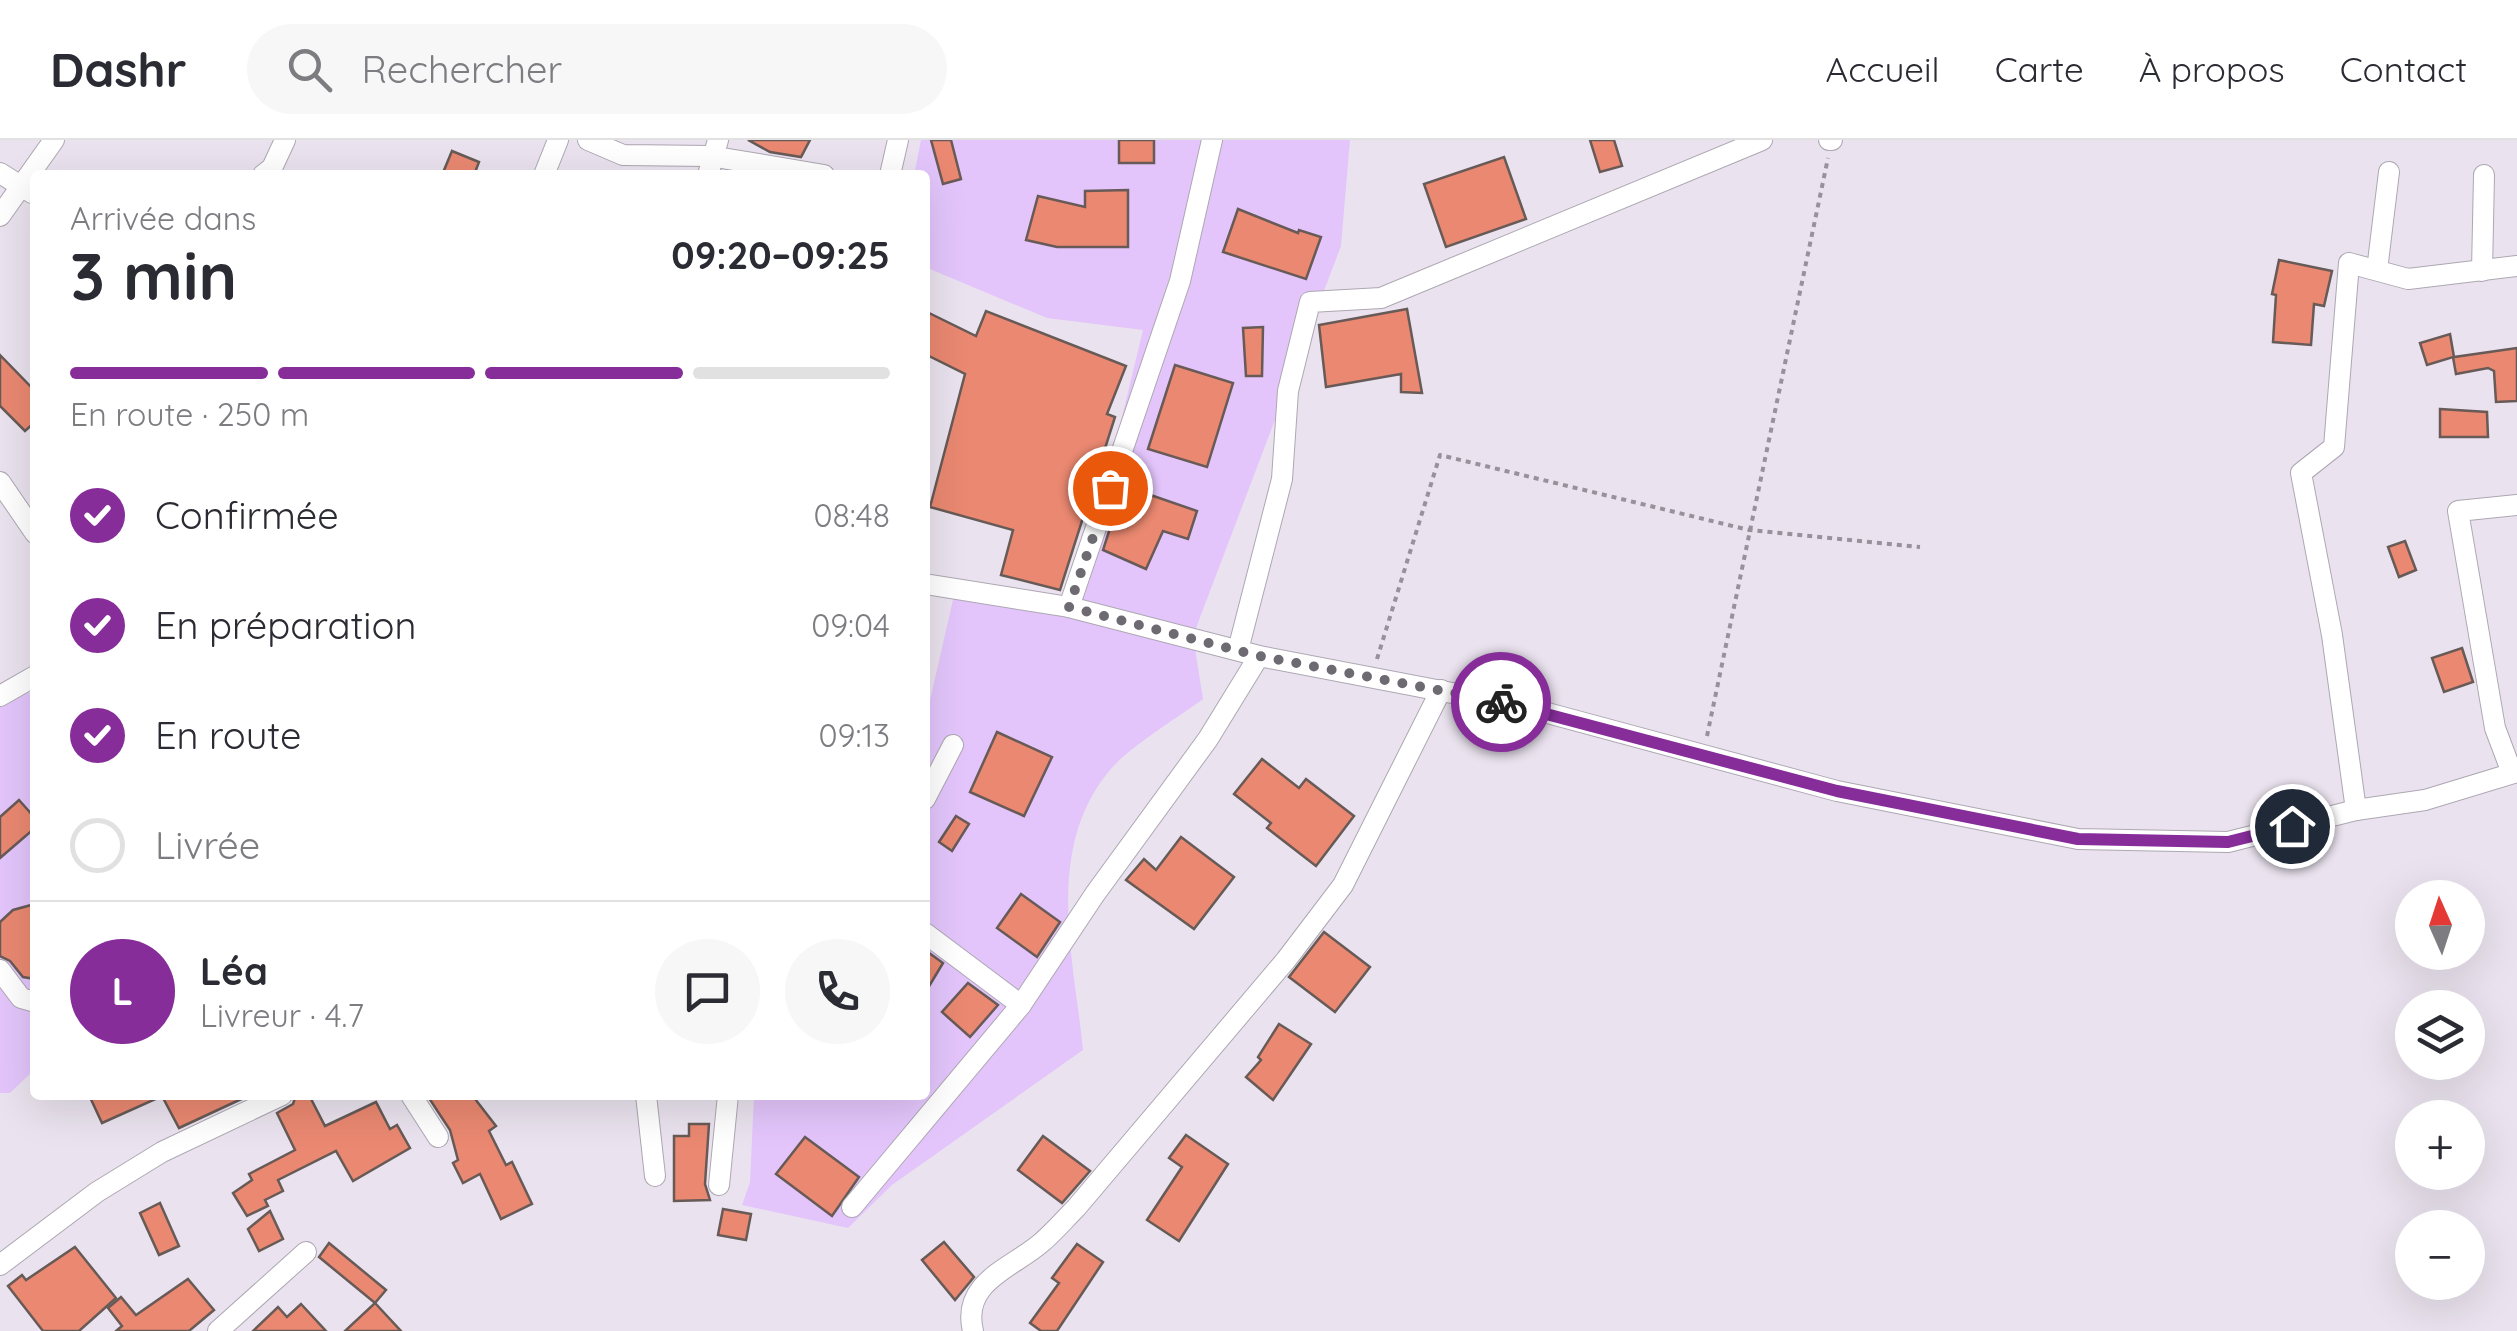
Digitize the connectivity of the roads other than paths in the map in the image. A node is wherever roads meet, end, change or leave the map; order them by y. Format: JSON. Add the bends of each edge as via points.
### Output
{"nodes":[{"id":1,"x":54,"y":140,"type":"edge"},
{"id":2,"x":285,"y":140,"type":"edge"},
{"id":3,"x":558,"y":140,"type":"edge"},
{"id":4,"x":588,"y":140,"type":"edge"},
{"id":5,"x":898,"y":140,"type":"edge"},
{"id":6,"x":1212,"y":140,"type":"edge"},
{"id":7,"x":1762,"y":140,"type":"edge"},
{"id":8,"x":712,"y":157,"type":"edge"},
{"id":9,"x":39,"y":170,"type":"edge"},
{"id":10,"x":269,"y":170,"type":"edge"},
{"id":11,"x":546,"y":170,"type":"edge"},
{"id":12,"x":793,"y":170,"type":"edge"},
{"id":13,"x":891,"y":170,"type":"edge"},
{"id":14,"x":2389,"y":172,"type":"dead end"},
{"id":15,"x":0,"y":173,"type":"edge"},
{"id":16,"x":2484,"y":175,"type":"dead end"},
{"id":17,"x":29,"y":191,"type":"edge"},
{"id":18,"x":0,"y":216,"type":"edge"},
{"id":19,"x":2377,"y":270,"type":"junction"},
{"id":20,"x":2482,"y":270,"type":"junction"},
{"id":21,"x":2516,"y":270,"type":"edge"},
{"id":22,"x":0,"y":482,"type":"edge"},
{"id":23,"x":2517,"y":505,"type":"edge"},
{"id":24,"x":30,"y":526,"type":"edge"},
{"id":25,"x":930,"y":585,"type":"edge"},
{"id":26,"x":1069,"y":607,"type":"junction"},
{"id":27,"x":1249,"y":653,"type":"junction"},
{"id":28,"x":30,"y":679,"type":"edge"},
{"id":29,"x":1441,"y":690,"type":"junction"},
{"id":30,"x":0,"y":696,"type":"edge"},
{"id":31,"x":953,"y":745,"type":"dead end"},
{"id":32,"x":2515,"y":772,"type":"edge"},
{"id":33,"x":930,"y":789,"type":"edge"},
{"id":34,"x":2356,"y":810,"type":"junction"},
{"id":35,"x":930,"y":937,"type":"edge"},
{"id":36,"x":0,"y":970,"type":"edge"},
{"id":37,"x":30,"y":1001,"type":"edge"},
{"id":38,"x":1021,"y":1005,"type":"junction"},
{"id":39,"x":271,"y":1100,"type":"edge"},
{"id":40,"x":414,"y":1100,"type":"edge"},
{"id":41,"x":647,"y":1100,"type":"edge"},
{"id":42,"x":727,"y":1100,"type":"edge"},
{"id":43,"x":438,"y":1136,"type":"dead end"},
{"id":44,"x":655,"y":1176,"type":"dead end"},
{"id":45,"x":718,"y":1186,"type":"dead end"},
{"id":46,"x":852,"y":1207,"type":"dead end"},
{"id":47,"x":306,"y":1252,"type":"dead end"},
{"id":48,"x":0,"y":1265,"type":"edge"},
{"id":49,"x":218,"y":1331,"type":"edge"},
{"id":50,"x":972,"y":1331,"type":"edge"}],
"edges":[{"from":1,"to":9,"type":"street"},
{"from":2,"to":10,"type":"street"},
{"from":3,"to":11,"type":"street"},
{"from":4,"to":8,"type":"street","via":[[623,155]]},
{"from":5,"to":13,"type":"street"},
{"from":6,"to":26,"type":"street","via":[[1180,281]]},
{"from":7,"to":27,"type":"street","via":[[1381,298],[1310,302],[1288,391],[1282,479]]},
{"from":8,"to":12,"type":"street"},
{"from":14,"to":19,"type":"street"},
{"from":15,"to":17,"type":"street"},
{"from":16,"to":20,"type":"street"},
{"from":17,"to":18,"type":"street"},
{"from":19,"to":20,"type":"street","via":[[2408,279]]},
{"from":19,"to":34,"type":"street","via":[[2350,263],[2334,446],[2301,473]]},
{"from":20,"to":21,"type":"street"},
{"from":22,"to":24,"type":"street"},
{"from":23,"to":32,"type":"street","via":[[2458,511],[2495,728]]},
{"from":25,"to":26,"type":"street"},
{"from":26,"to":27,"type":"street"},
{"from":27,"to":29,"type":"street"},
{"from":27,"to":38,"type":"street","via":[[1208,739]]},
{"from":28,"to":30,"type":"street"},
{"from":29,"to":34,"type":"street","via":[[1837,791],[2078,839],[2228,842]]},
{"from":29,"to":50,"type":"street","via":[[1343,885],[1076,1208],[1040,1244],[988,1277],[969,1316]]},
{"from":31,"to":33,"type":"street"},
{"from":32,"to":34,"type":"street","via":[[2425,800]]},
{"from":35,"to":38,"type":"street"},
{"from":36,"to":37,"type":"street"},
{"from":38,"to":46,"type":"street"},
{"from":39,"to":48,"type":"street","via":[[162,1152]]},
{"from":40,"to":43,"type":"street"},
{"from":41,"to":44,"type":"street"},
{"from":42,"to":45,"type":"street"},
{"from":47,"to":49,"type":"street"}]}
